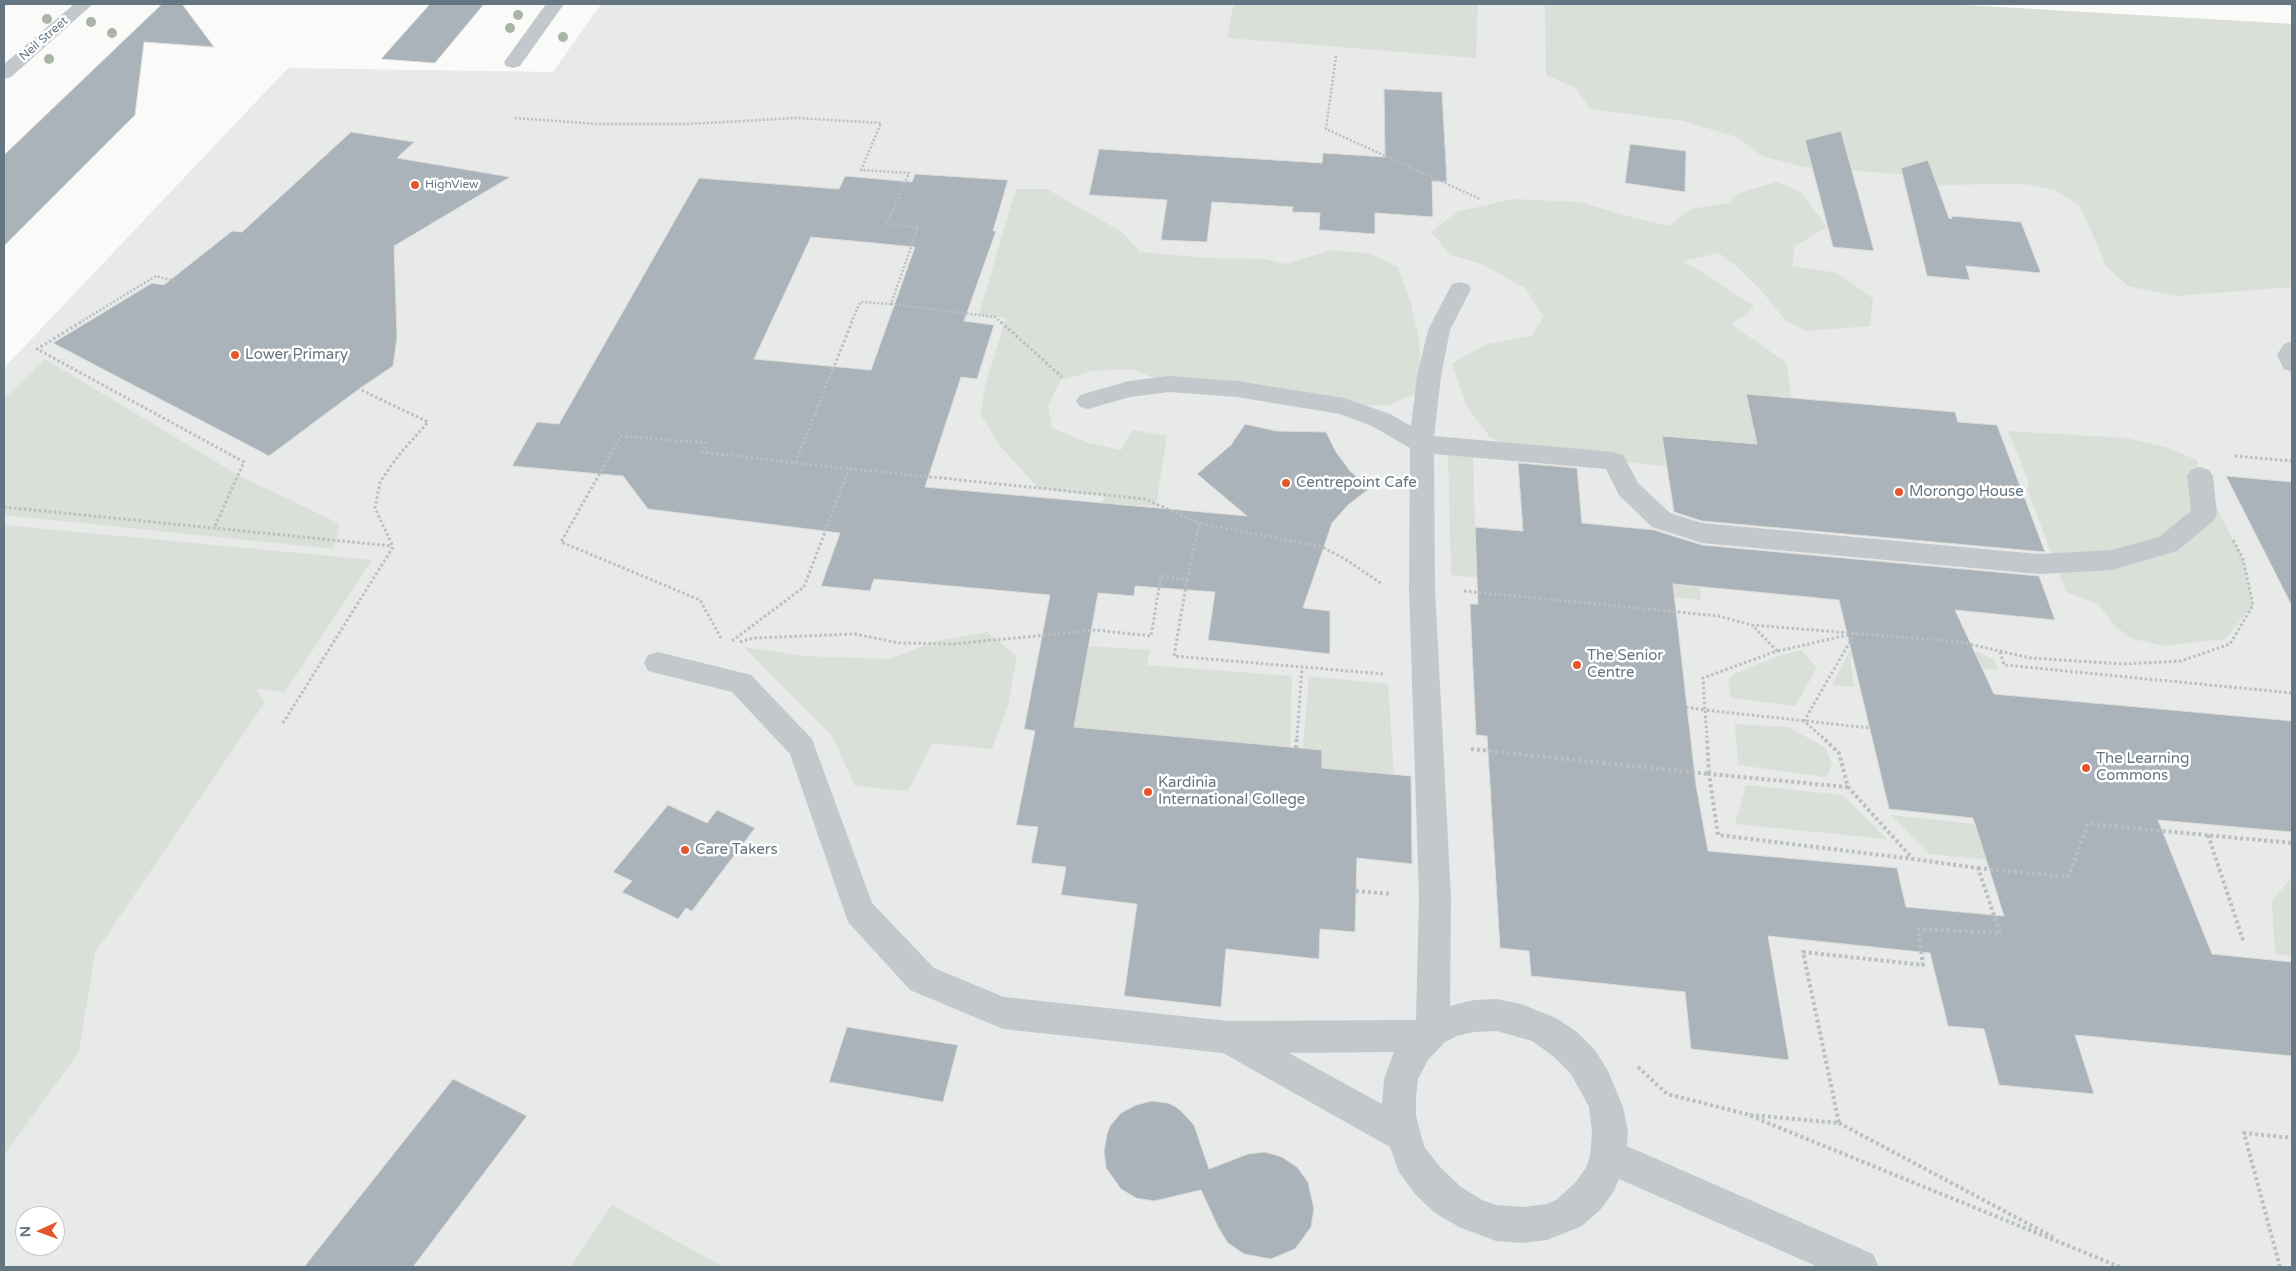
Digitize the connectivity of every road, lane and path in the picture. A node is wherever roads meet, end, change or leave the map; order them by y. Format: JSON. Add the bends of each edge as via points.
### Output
{"nodes":[{"id":1,"x":84,"y":4,"type":"edge"},
{"id":2,"x":555,"y":4,"type":"edge"},
{"id":3,"x":1336,"y":56,"type":"dead end"},
{"id":4,"x":513,"y":62,"type":"dead end"},
{"id":5,"x":4,"y":73,"type":"edge"},
{"id":6,"x":515,"y":118,"type":"dead end"},
{"id":7,"x":1480,"y":199,"type":"dead end"},
{"id":8,"x":177,"y":282,"type":"dead end"},
{"id":9,"x":1460,"y":289,"type":"dead end"},
{"id":10,"x":891,"y":304,"type":"junction"},
{"id":11,"x":2292,"y":349,"type":"edge"},
{"id":12,"x":2292,"y":364,"type":"edge"},
{"id":13,"x":359,"y":389,"type":"dead end"},
{"id":14,"x":1088,"y":401,"type":"joint"},
{"id":15,"x":1422,"y":444,"type":"junction"},
{"id":16,"x":2292,"y":461,"type":"edge"},
{"id":17,"x":794,"y":464,"type":"junction"},
{"id":18,"x":849,"y":469,"type":"junction"},
{"id":19,"x":2200,"y":476,"type":"junction"},
{"id":20,"x":4,"y":506,"type":"edge"},
{"id":21,"x":1198,"y":523,"type":"junction"},
{"id":22,"x":214,"y":528,"type":"junction"},
{"id":23,"x":392,"y":546,"type":"junction"},
{"id":24,"x":1187,"y":580,"type":"junction"},
{"id":25,"x":1422,"y":588,"type":"junction"},
{"id":26,"x":1752,"y":625,"type":"junction"},
{"id":27,"x":1855,"y":633,"type":"junction"},
{"id":28,"x":725,"y":646,"type":"junction"},
{"id":29,"x":1778,"y":651,"type":"junction"},
{"id":30,"x":2000,"y":652,"type":"junction"},
{"id":31,"x":658,"y":663,"type":"dead end"},
{"id":32,"x":1302,"y":666,"type":"junction"},
{"id":33,"x":2292,"y":693,"type":"edge"},
{"id":34,"x":1686,"y":707,"type":"dead end"},
{"id":35,"x":1705,"y":710,"type":"junction"},
{"id":36,"x":1427,"y":715,"type":"junction"},
{"id":37,"x":1804,"y":721,"type":"junction"},
{"id":38,"x":283,"y":723,"type":"dead end"},
{"id":39,"x":1870,"y":728,"type":"dead end"},
{"id":40,"x":1296,"y":748,"type":"dead end"},
{"id":41,"x":1709,"y":774,"type":"junction"},
{"id":42,"x":1848,"y":787,"type":"junction"},
{"id":43,"x":2208,"y":835,"type":"junction"},
{"id":44,"x":2292,"y":843,"type":"edge"},
{"id":45,"x":1913,"y":860,"type":"junction"},
{"id":46,"x":1978,"y":868,"type":"junction"},
{"id":47,"x":2244,"y":943,"type":"dead end"},
{"id":48,"x":1430,"y":1034,"type":"junction"},
{"id":49,"x":1228,"y":1037,"type":"junction"},
{"id":50,"x":1632,"y":1061,"type":"dead end"},
{"id":51,"x":1746,"y":1114,"type":"junction"},
{"id":52,"x":1839,"y":1123,"type":"junction"},
{"id":53,"x":1403,"y":1135,"type":"junction"},
{"id":54,"x":2292,"y":1138,"type":"edge"},
{"id":55,"x":1608,"y":1156,"type":"junction"},
{"id":56,"x":2069,"y":1245,"type":"junction"},
{"id":57,"x":1860,"y":1267,"type":"edge"},
{"id":58,"x":2120,"y":1267,"type":"edge"},
{"id":59,"x":2280,"y":1267,"type":"edge"}],
"edges":[{"from":1,"to":5,"type":"street","name":"Neil Street"},
{"from":2,"to":4,"type":"street"},
{"from":3,"to":7,"type":"path","via":[[1326,129]]},
{"from":6,"to":10,"type":"path","via":[[598,124],[686,124],[797,118],[881,122],[861,170],[909,173],[886,225],[918,227]]},
{"from":8,"to":22,"type":"path","via":[[156,276],[37,349],[244,462]]},
{"from":9,"to":15,"type":"street","via":[[1439,330],[1429,376]]},
{"from":10,"to":14,"type":"path","via":[[995,317]]},
{"from":10,"to":17,"type":"path","via":[[860,302]]},
{"from":11,"to":12,"type":"street"},
{"from":13,"to":23,"type":"path","via":[[428,422],[380,482],[375,508]]},
{"from":14,"to":15,"type":"street","via":[[1129,389],[1169,384],[1237,389],[1344,406],[1381,420]]},
{"from":15,"to":19,"type":"street","via":[[1614,461],[1628,489],[1661,520],[1702,534],[2038,564],[2112,560],[2168,544],[2204,514]]},
{"from":15,"to":25,"type":"street"},
{"from":16,"to":19,"type":"path","via":[[2231,456],[2197,460]]},
{"from":17,"to":18,"type":"path"},
{"from":17,"to":28,"type":"path","via":[[702,452],[706,443],[621,436],[561,542],[700,600]]},
{"from":18,"to":21,"type":"path","via":[[1145,499]]},
{"from":18,"to":28,"type":"path","via":[[804,588]]},
{"from":19,"to":30,"type":"path","via":[[2243,558],[2254,605],[2230,644],[2181,661],[2123,664],[2031,658]]},
{"from":20,"to":22,"type":"path"},
{"from":21,"to":24,"type":"path"},
{"from":21,"to":25,"type":"path","via":[[1322,547],[1382,585]]},
{"from":22,"to":23,"type":"path"},
{"from":23,"to":38,"type":"path"},
{"from":24,"to":28,"type":"path","via":[[1161,576],[1151,636],[1095,630],[954,644],[899,644],[855,634],[753,638]]},
{"from":24,"to":32,"type":"path","via":[[1174,656]]},
{"from":25,"to":26,"type":"path","via":[[1718,616]]},
{"from":25,"to":36,"type":"street"},
{"from":26,"to":27,"type":"path"},
{"from":26,"to":29,"type":"path"},
{"from":27,"to":29,"type":"path"},
{"from":27,"to":30,"type":"path","via":[[1960,642]]},
{"from":27,"to":37,"type":"path"},
{"from":29,"to":35,"type":"path","via":[[1703,678]]},
{"from":30,"to":33,"type":"path","via":[[2004,665]]},
{"from":31,"to":49,"type":"street","via":[[741,683],[802,748],[859,912],[922,979],[1003,1013]]},
{"from":32,"to":36,"type":"path","via":[[1382,673]]},
{"from":32,"to":40,"type":"path"},
{"from":34,"to":35,"type":"path"},
{"from":35,"to":37,"type":"path"},
{"from":35,"to":41,"type":"path"},
{"from":36,"to":41,"type":"path","via":[[1462,748]]},
{"from":36,"to":48,"type":"street","via":[[1435,898]]},
{"from":37,"to":39,"type":"path"},
{"from":37,"to":42,"type":"path","via":[[1839,753]]},
{"from":41,"to":42,"type":"path"},
{"from":41,"to":45,"type":"path","via":[[1718,835]]},
{"from":42,"to":45,"type":"path"},
{"from":43,"to":44,"type":"path"},
{"from":43,"to":46,"type":"path","via":[[2088,824],[2068,877]]},
{"from":43,"to":47,"type":"path"},
{"from":45,"to":46,"type":"path"},
{"from":46,"to":52,"type":"path","via":[[2000,934],[1918,929],[1922,965],[1803,952]]},
{"from":48,"to":49,"type":"street"},
{"from":48,"to":53,"type":"street","via":[[1416,1048],[1401,1079],[1399,1116]]},
{"from":48,"to":55,"type":"street","via":[[1452,1021],[1474,1016],[1497,1015],[1544,1029],[1565,1044],[1596,1084],[1606,1107],[1610,1132]]},
{"from":49,"to":53,"type":"street"},
{"from":50,"to":51,"type":"path","via":[[1667,1094]]},
{"from":51,"to":52,"type":"path"},
{"from":51,"to":56,"type":"path"},
{"from":52,"to":56,"type":"path"},
{"from":53,"to":55,"type":"street","via":[[1412,1159],[1448,1200],[1496,1223],[1523,1225],[1547,1222],[1569,1213],[1601,1178]]},
{"from":54,"to":59,"type":"path","via":[[2244,1133]]},
{"from":55,"to":57,"type":"street"},
{"from":56,"to":58,"type":"path"}]}
